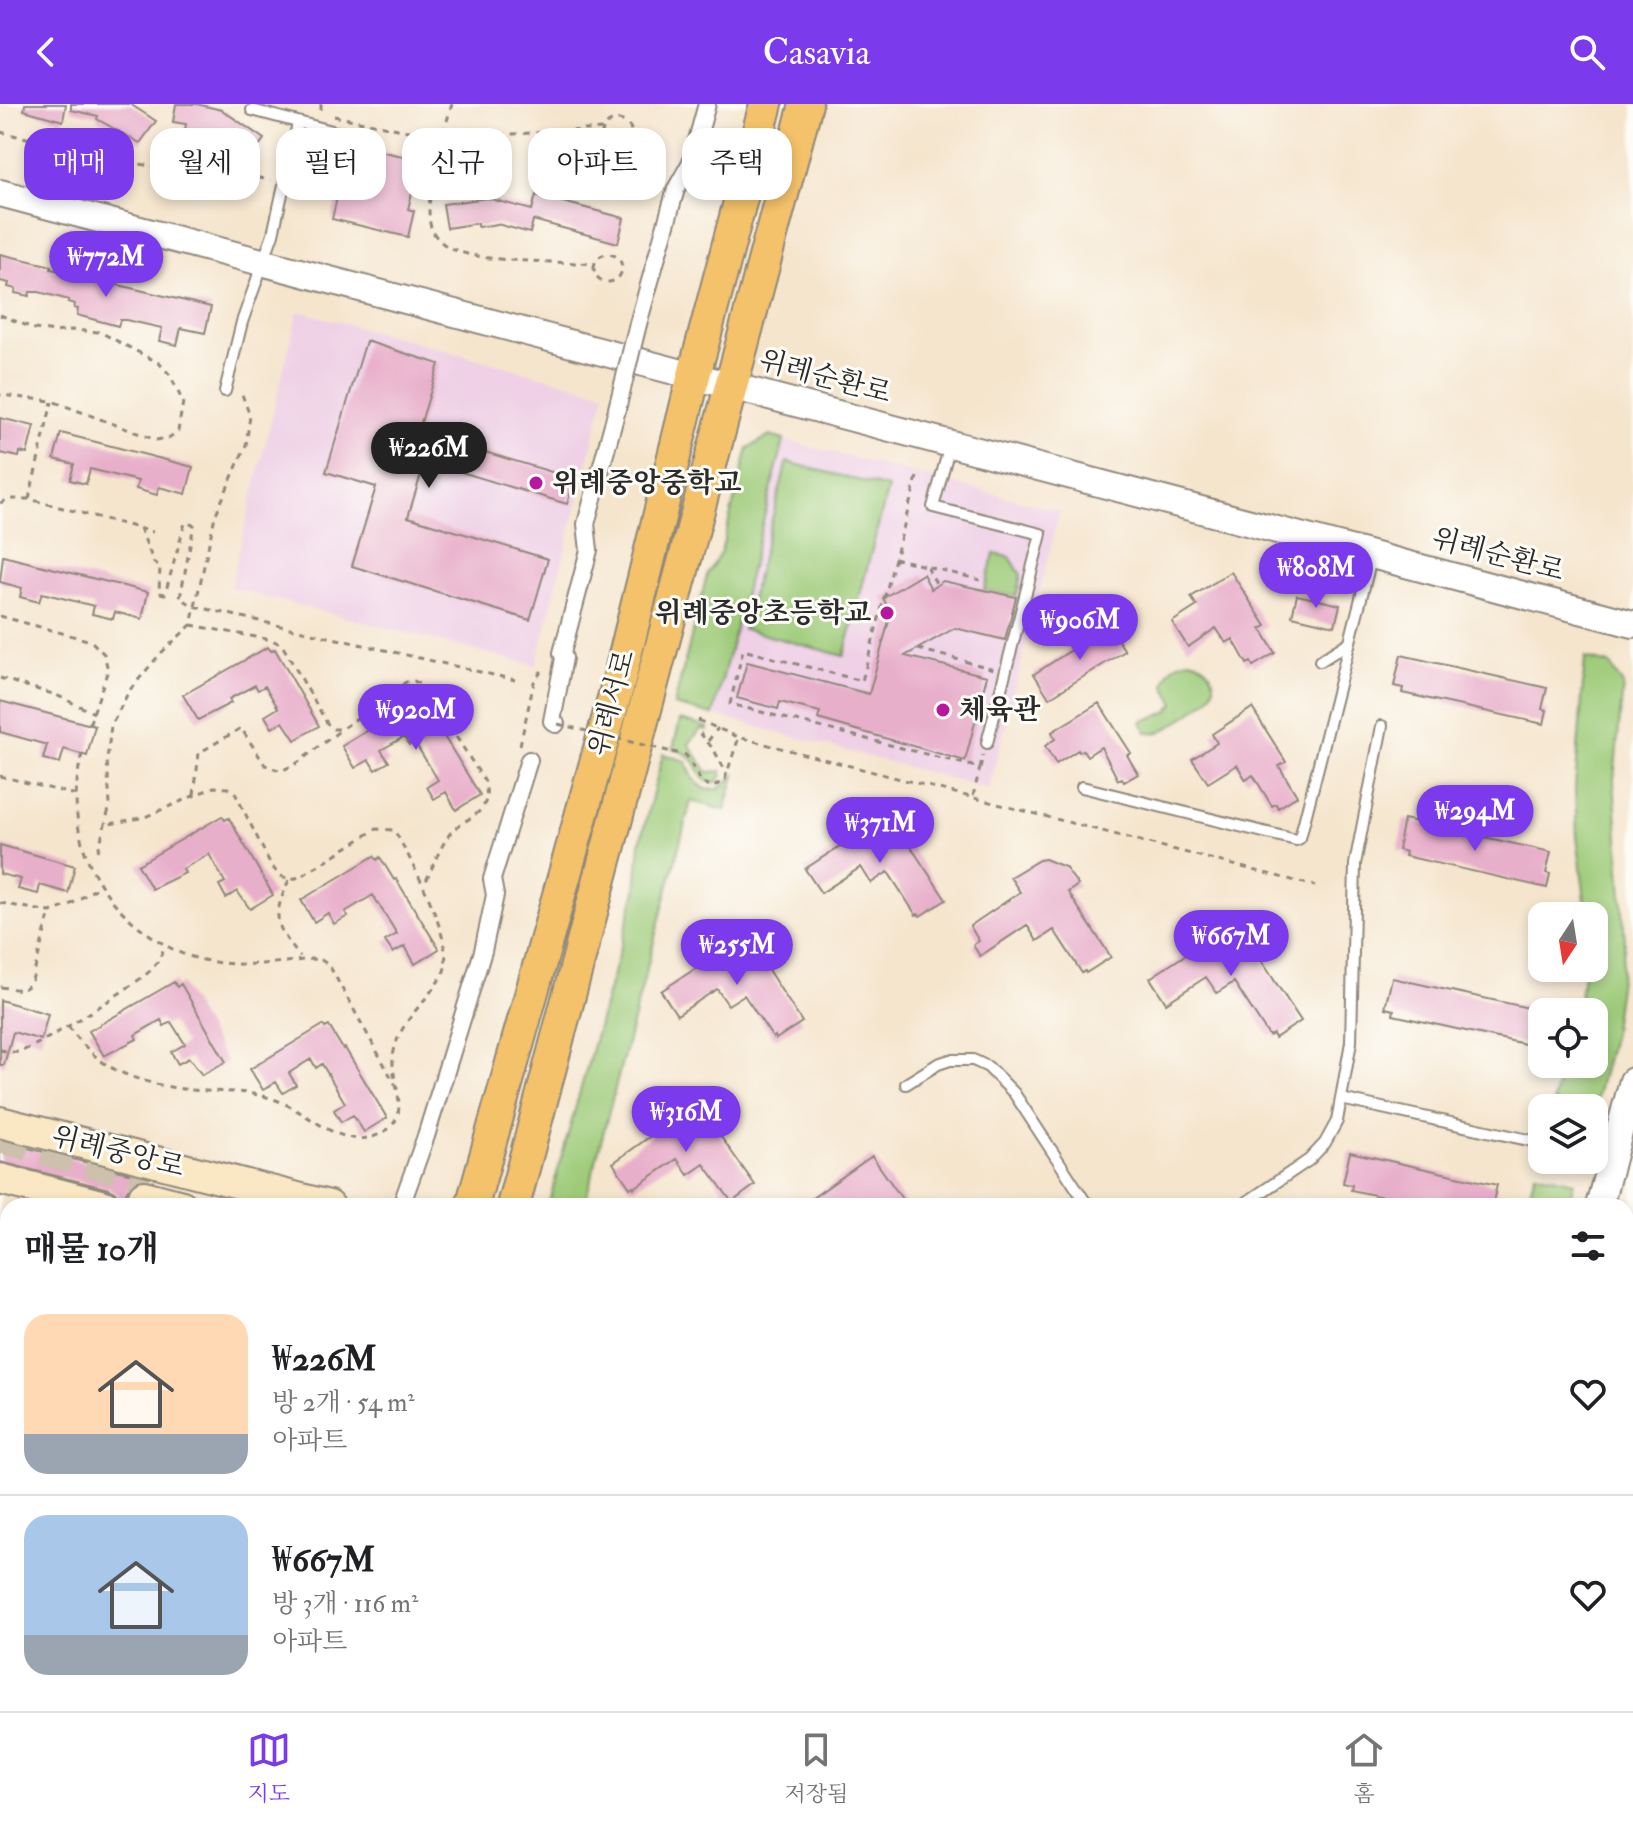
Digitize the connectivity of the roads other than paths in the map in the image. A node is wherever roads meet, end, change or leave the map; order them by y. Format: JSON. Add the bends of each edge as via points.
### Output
{"nodes":[{"id":1,"x":707,"y":104,"type":"edge"},
{"id":2,"x":766,"y":104,"type":"edge"},
{"id":3,"x":806,"y":104,"type":"edge"},
{"id":4,"x":252,"y":110,"type":"dead end"},
{"id":5,"x":298,"y":123,"type":"junction"},
{"id":6,"x":318,"y":128,"type":"edge"},
{"id":7,"x":0,"y":193,"type":"edge"},
{"id":8,"x":264,"y":262,"type":"junction"},
{"id":9,"x":694,"y":375,"type":"junction"},
{"id":10,"x":731,"y":386,"type":"junction"},
{"id":11,"x":225,"y":391,"type":"dead end"},
{"id":12,"x":950,"y":443,"type":"junction"},
{"id":13,"x":1372,"y":554,"type":"junction"},
{"id":14,"x":1633,"y":624,"type":"edge"},
{"id":15,"x":1350,"y":642,"type":"junction"},
{"id":16,"x":1320,"y":661,"type":"dead end"},
{"id":17,"x":557,"y":724,"type":"road end"},
{"id":18,"x":1382,"y":726,"type":"dead end"},
{"id":19,"x":987,"y":743,"type":"road end"},
{"id":20,"x":529,"y":760,"type":"dead end"},
{"id":21,"x":1082,"y":787,"type":"dead end"},
{"id":22,"x":1633,"y":1081,"type":"edge"},
{"id":23,"x":906,"y":1084,"type":"dead end"},
{"id":24,"x":1341,"y":1099,"type":"junction"},
{"id":25,"x":0,"y":1122,"type":"edge"},
{"id":26,"x":1528,"y":1140,"type":"edge"},
{"id":27,"x":0,"y":1179,"type":"edge"},
{"id":28,"x":73,"y":1198,"type":"edge"},
{"id":29,"x":167,"y":1198,"type":"edge"},
{"id":30,"x":212,"y":1198,"type":"edge"},
{"id":31,"x":298,"y":1198,"type":"edge"},
{"id":32,"x":403,"y":1198,"type":"edge"},
{"id":33,"x":474,"y":1198,"type":"edge"},
{"id":34,"x":515,"y":1198,"type":"edge"},
{"id":35,"x":1083,"y":1198,"type":"edge"},
{"id":36,"x":1254,"y":1198,"type":"edge"},
{"id":37,"x":1600,"y":1198,"type":"edge"}],
"edges":[{"from":1,"to":17,"type":"street","bridge":true,"via":[[691,162],[672,202],[586,524],[589,550],[562,653],[552,721]]},
{"from":2,"to":9,"type":"main road","name":"위례서로"},
{"from":3,"to":10,"type":"main road","name":"위례서로"},
{"from":4,"to":5,"type":"lane"},
{"from":5,"to":6,"type":"lane"},
{"from":5,"to":8,"type":"lane"},
{"from":7,"to":8,"type":"street","name":"위례순환로"},
{"from":8,"to":9,"type":"street","name":"위례순환로"},
{"from":8,"to":11,"type":"lane"},
{"from":9,"to":10,"type":"street","name":"위례순환로"},
{"from":9,"to":33,"type":"main road","name":"위례서로","via":[[618,684]]},
{"from":10,"to":12,"type":"street","name":"위례순환로"},
{"from":10,"to":34,"type":"main road","name":"위례서로"},
{"from":12,"to":13,"type":"street","name":"위례순환로"},
{"from":12,"to":19,"type":"lane","via":[[933,507],[1041,534]]},
{"from":13,"to":14,"type":"street","name":"위례순환로"},
{"from":13,"to":15,"type":"lane"},
{"from":15,"to":16,"type":"lane"},
{"from":15,"to":21,"type":"lane","via":[[1300,838]]},
{"from":18,"to":24,"type":"lane","via":[[1355,864],[1351,1042]]},
{"from":20,"to":32,"type":"street","via":[[492,879],[495,895],[483,951]]},
{"from":22,"to":37,"type":"street","via":[[1607,1157]]},
{"from":23,"to":35,"type":"lane","via":[[950,1060],[988,1067],[1014,1093]]},
{"from":24,"to":26,"type":"lane"},
{"from":24,"to":36,"type":"lane","via":[[1332,1133],[1318,1151]]},
{"from":25,"to":31,"type":"main road","name":"위례중앙로"},
{"from":27,"to":28,"type":"main road","name":"위례중앙로"},
{"from":29,"to":30,"type":"main road","name":"위례중앙로","via":[[146,1187]]}]}
